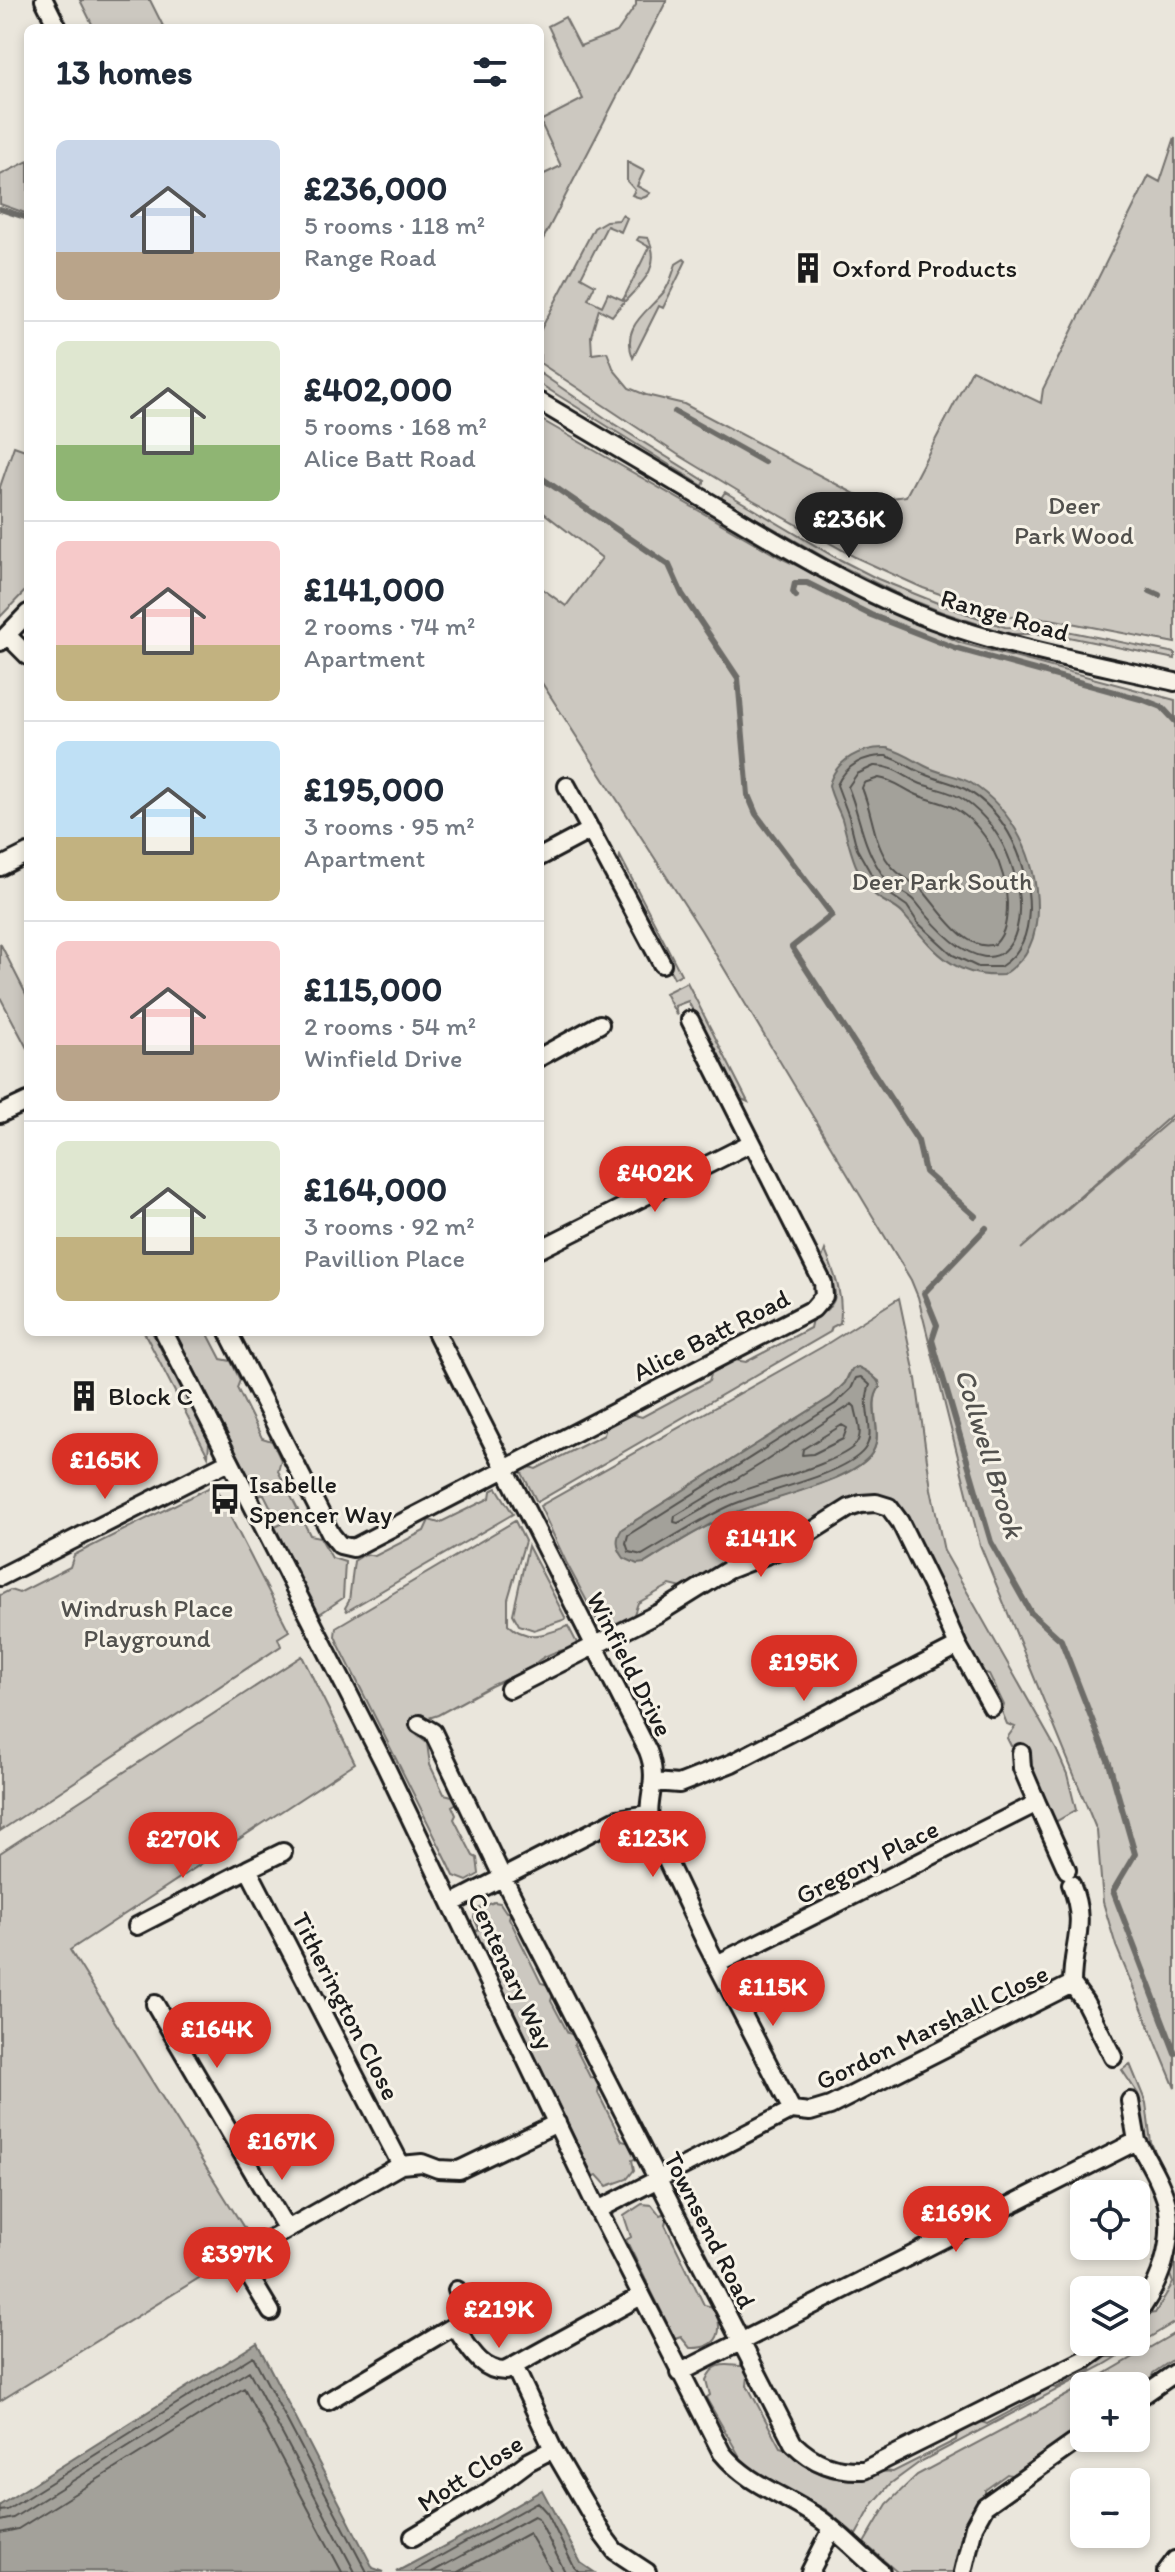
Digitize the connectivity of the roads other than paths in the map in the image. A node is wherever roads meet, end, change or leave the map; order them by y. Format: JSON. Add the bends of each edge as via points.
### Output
{"nodes":[{"id":1,"x":44,"y":0,"type":"edge"},
{"id":2,"x":56,"y":24,"type":"edge"},
{"id":3,"x":544,"y":404,"type":"edge"},
{"id":4,"x":24,"y":617,"type":"edge"},
{"id":5,"x":3,"y":639,"type":"edge"},
{"id":6,"x":24,"y":653,"type":"edge"},
{"id":7,"x":1175,"y":682,"type":"edge"},
{"id":8,"x":567,"y":786,"type":"dead end"},
{"id":9,"x":591,"y":830,"type":"junction"},
{"id":10,"x":24,"y":855,"type":"edge"},
{"id":11,"x":544,"y":855,"type":"edge"},
{"id":12,"x":0,"y":867,"type":"edge"},
{"id":13,"x":662,"y":964,"type":"dead end"},
{"id":14,"x":690,"y":1020,"type":"dead end"},
{"id":15,"x":600,"y":1024,"type":"dead end"},
{"id":16,"x":544,"y":1055,"type":"edge"},
{"id":17,"x":24,"y":1103,"type":"edge"},
{"id":18,"x":0,"y":1114,"type":"edge"},
{"id":19,"x":751,"y":1143,"type":"junction"},
{"id":20,"x":544,"y":1247,"type":"edge"},
{"id":21,"x":166,"y":1336,"type":"edge"},
{"id":22,"x":230,"y":1336,"type":"edge"},
{"id":23,"x":438,"y":1336,"type":"edge"},
{"id":24,"x":229,"y":1461,"type":"junction"},
{"id":25,"x":505,"y":1469,"type":"junction"},
{"id":26,"x":0,"y":1577,"type":"edge"},
{"id":27,"x":595,"y":1646,"type":"junction"},
{"id":28,"x":958,"y":1646,"type":"junction"},
{"id":29,"x":509,"y":1689,"type":"dead end"},
{"id":30,"x":992,"y":1707,"type":"dead end"},
{"id":31,"x":419,"y":1724,"type":"dead end"},
{"id":32,"x":1021,"y":1753,"type":"dead end"},
{"id":33,"x":654,"y":1782,"type":"junction"},
{"id":34,"x":1037,"y":1803,"type":"junction"},
{"id":35,"x":648,"y":1814,"type":"junction"},
{"id":36,"x":283,"y":1852,"type":"dead end"},
{"id":37,"x":248,"y":1869,"type":"junction"},
{"id":38,"x":503,"y":1878,"type":"junction"},
{"id":39,"x":453,"y":1903,"type":"junction"},
{"id":40,"x":137,"y":1926,"type":"dead end"},
{"id":41,"x":719,"y":1963,"type":"junction"},
{"id":42,"x":1072,"y":1984,"type":"junction"},
{"id":43,"x":155,"y":2004,"type":"dead end"},
{"id":44,"x":1113,"y":2057,"type":"dead end"},
{"id":45,"x":1130,"y":2101,"type":"dead end"},
{"id":46,"x":792,"y":2110,"type":"junction"},
{"id":47,"x":557,"y":2123,"type":"junction"},
{"id":48,"x":1137,"y":2141,"type":"junction"},
{"id":49,"x":401,"y":2165,"type":"junction"},
{"id":50,"x":657,"y":2180,"type":"junction"},
{"id":51,"x":598,"y":2210,"type":"junction"},
{"id":52,"x":286,"y":2228,"type":"junction"},
{"id":53,"x":457,"y":2290,"type":"dead end"},
{"id":54,"x":641,"y":2296,"type":"junction"},
{"id":55,"x":1150,"y":2297,"type":"edge"},
{"id":56,"x":271,"y":2312,"type":"dead end"},
{"id":57,"x":454,"y":2326,"type":"junction"},
{"id":58,"x":740,"y":2342,"type":"junction"},
{"id":59,"x":1090,"y":2356,"type":"edge"},
{"id":60,"x":515,"y":2368,"type":"junction"},
{"id":61,"x":679,"y":2373,"type":"junction"},
{"id":62,"x":1175,"y":2373,"type":"edge"},
{"id":63,"x":1150,"y":2390,"type":"edge"},
{"id":64,"x":328,"y":2401,"type":"dead end"},
{"id":65,"x":1070,"y":2446,"type":"edge"},
{"id":66,"x":553,"y":2449,"type":"junction"},
{"id":67,"x":832,"y":2529,"type":"junction"},
{"id":68,"x":413,"y":2537,"type":"dead end"},
{"id":69,"x":1175,"y":2560,"type":"edge"},
{"id":70,"x":647,"y":2572,"type":"edge"},
{"id":71,"x":810,"y":2572,"type":"edge"},
{"id":72,"x":881,"y":2572,"type":"edge"},
{"id":73,"x":963,"y":2572,"type":"edge"},
{"id":74,"x":1166,"y":2572,"type":"edge"}],
"edges":[{"from":1,"to":2,"type":"street"},
{"from":3,"to":7,"type":"street","name":"Range Road","via":[[803,557],[890,602],[1008,645]]},
{"from":4,"to":5,"type":"street"},
{"from":5,"to":6,"type":"street"},
{"from":8,"to":9,"type":"street"},
{"from":9,"to":11,"type":"street"},
{"from":9,"to":13,"type":"street"},
{"from":10,"to":12,"type":"street"},
{"from":14,"to":19,"type":"street","name":"Alice Batt Road"},
{"from":15,"to":16,"type":"street"},
{"from":17,"to":18,"type":"street"},
{"from":19,"to":20,"type":"street"},
{"from":19,"to":25,"type":"street","name":"Alice Batt Road","via":[[823,1283],[820,1303]]},
{"from":21,"to":24,"type":"street","name":"Centenary Way"},
{"from":22,"to":25,"type":"street","via":[[340,1545],[360,1545]]},
{"from":23,"to":25,"type":"street","name":"Winfield Drive"},
{"from":24,"to":26,"type":"street"},
{"from":24,"to":39,"type":"street","name":"Centenary Way"},
{"from":25,"to":27,"type":"street","name":"Winfield Drive"},
{"from":27,"to":28,"type":"street","via":[[728,1570],[787,1547],[834,1516],[869,1503],[894,1512]]},
{"from":27,"to":29,"type":"street"},
{"from":27,"to":33,"type":"street","name":"Winfield Drive","via":[[648,1751]]},
{"from":28,"to":30,"type":"street"},
{"from":28,"to":33,"type":"street","via":[[732,1763],[679,1784]]},
{"from":31,"to":38,"type":"street","name":"Townsend Road","via":[[433,1732]]},
{"from":32,"to":34,"type":"street"},
{"from":33,"to":35,"type":"street","name":"Winfield Drive"},
{"from":34,"to":41,"type":"street","name":"Gregory Place"},
{"from":34,"to":42,"type":"street","name":"Gordon Marshall Close","via":[[1077,1900],[1080,1928]]},
{"from":35,"to":38,"type":"street","via":[[617,1819]]},
{"from":35,"to":41,"type":"street"},
{"from":36,"to":37,"type":"street"},
{"from":37,"to":40,"type":"street"},
{"from":37,"to":49,"type":"street","name":"Titherington Close"},
{"from":38,"to":39,"type":"street"},
{"from":38,"to":50,"type":"street","name":"Townsend Road"},
{"from":39,"to":47,"type":"street","name":"Centenary Way"},
{"from":41,"to":46,"type":"street"},
{"from":42,"to":44,"type":"street","name":"Gordon Marshall Close"},
{"from":42,"to":46,"type":"street","name":"Gordon Marshall Close","via":[[830,2106]]},
{"from":43,"to":52,"type":"street"},
{"from":45,"to":48,"type":"street"},
{"from":46,"to":50,"type":"street","name":"Gordon Marshall Close"},
{"from":47,"to":49,"type":"street","via":[[459,2170]]},
{"from":47,"to":51,"type":"street","name":"Centenary Way"},
{"from":48,"to":55,"type":"street","via":[[1167,2201],[1170,2234],[1165,2266]]},
{"from":48,"to":58,"type":"street"},
{"from":49,"to":52,"type":"street"},
{"from":50,"to":51,"type":"street","name":"Gordon Marshall Close"},
{"from":50,"to":58,"type":"street","name":"Townsend Road"},
{"from":51,"to":54,"type":"street","name":"Centenary Way"},
{"from":52,"to":56,"type":"street","via":[[238,2257]]},
{"from":53,"to":57,"type":"street","via":[[466,2316]]},
{"from":54,"to":60,"type":"street"},
{"from":54,"to":61,"type":"street","name":"Centenary Way"},
{"from":57,"to":60,"type":"street","via":[[487,2367]]},
{"from":57,"to":64,"type":"street"},
{"from":58,"to":59,"type":"street","name":"Townsend Road","via":[[793,2443],[823,2465],[845,2471],[877,2465]]},
{"from":58,"to":61,"type":"street"},
{"from":60,"to":66,"type":"street","name":"Mott Close"},
{"from":61,"to":67,"type":"street","name":"Centenary Way","via":[[733,2466]]},
{"from":62,"to":63,"type":"street"},
{"from":65,"to":73,"type":"street","via":[[985,2506],[974,2526]]},
{"from":66,"to":68,"type":"street","name":"Mott Close"},
{"from":66,"to":70,"type":"street","name":"Mott Close","via":[[615,2551]]},
{"from":67,"to":71,"type":"street"},
{"from":67,"to":72,"type":"street","name":"Centenary Way"},
{"from":69,"to":74,"type":"street"}]}
